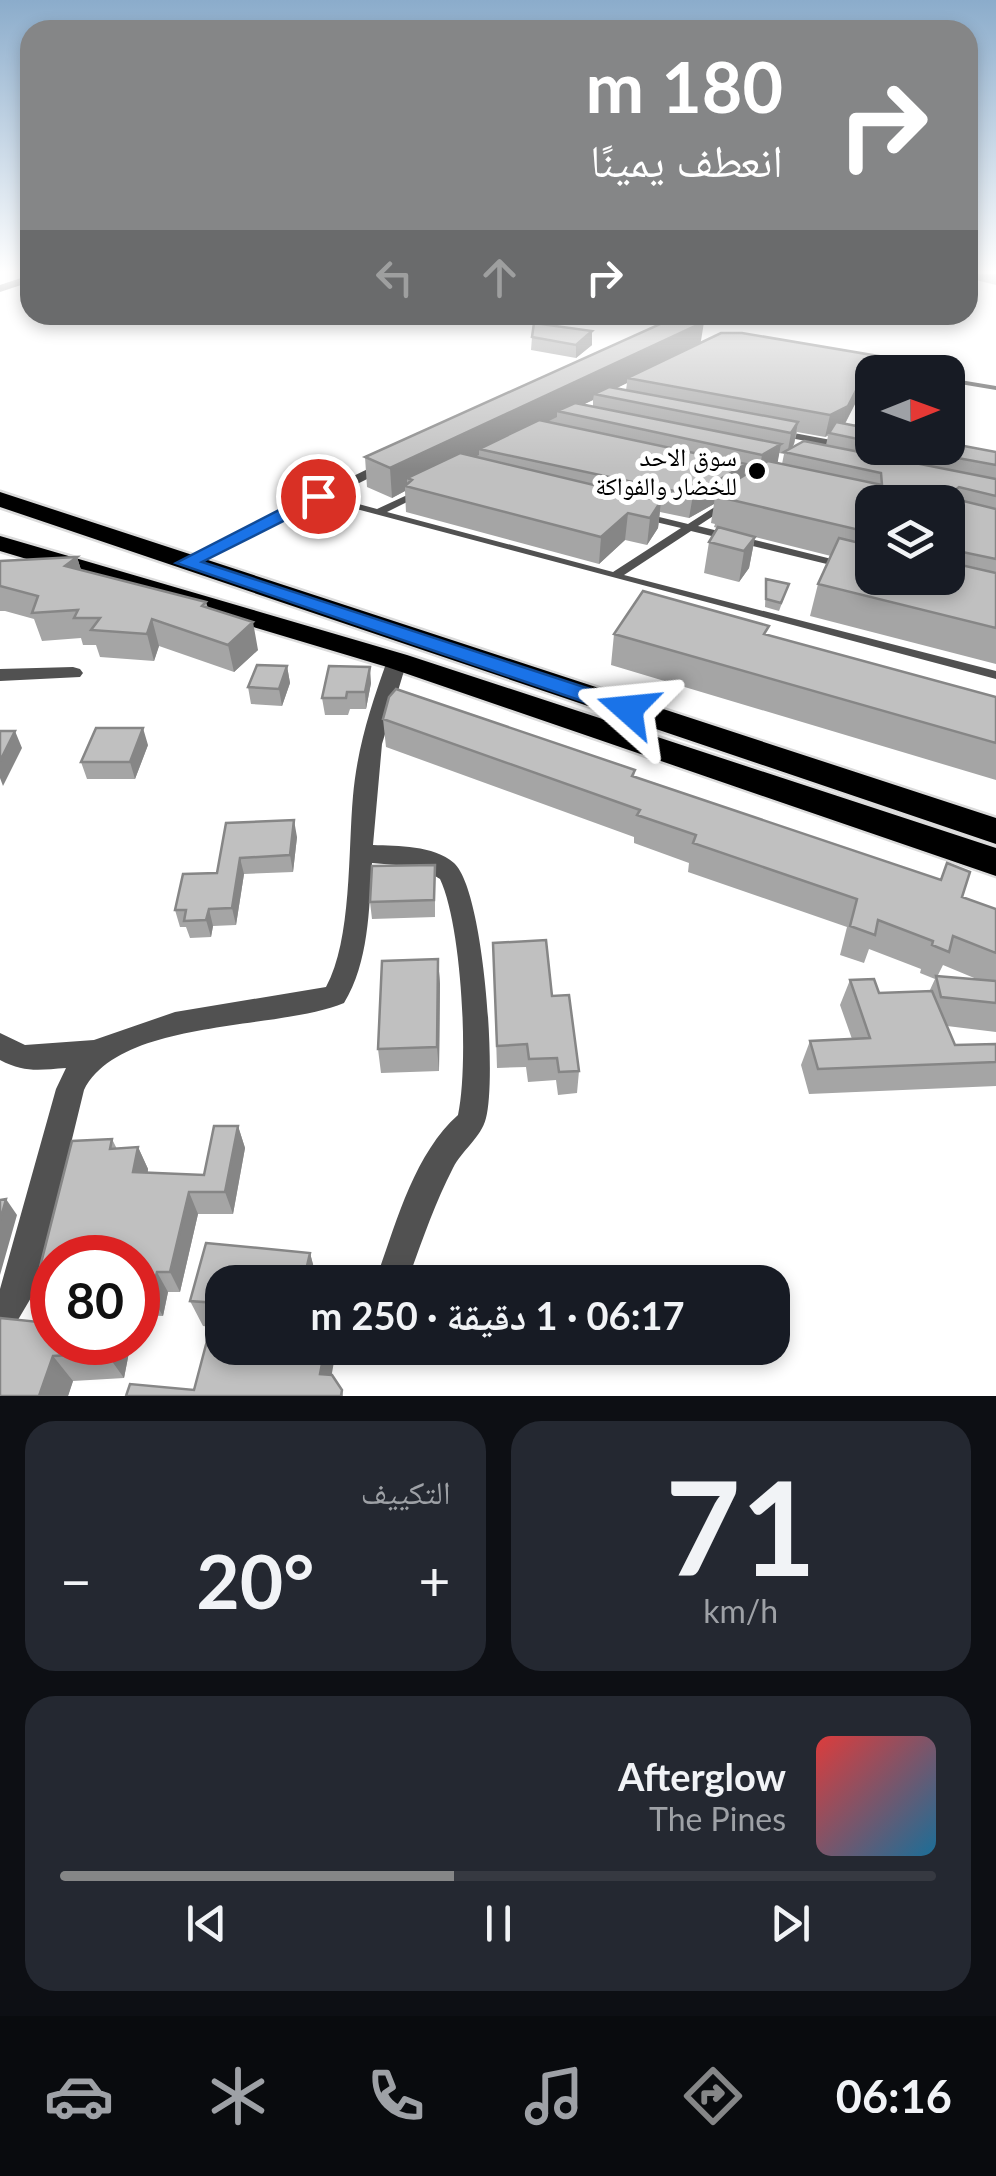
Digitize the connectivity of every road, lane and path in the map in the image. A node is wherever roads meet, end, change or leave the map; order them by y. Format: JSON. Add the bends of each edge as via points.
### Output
{"nodes":[{"id":1,"x":965,"y":383,"type":"edge"},
{"id":2,"x":996,"y":388,"type":"edge"},
{"id":3,"x":855,"y":428,"type":"edge"},
{"id":4,"x":763,"y":431,"type":"edge"},
{"id":5,"x":830,"y":443,"type":"junction"},
{"id":6,"x":846,"y":446,"type":"edge"},
{"id":7,"x":815,"y":450,"type":"edge"},
{"id":8,"x":411,"y":452,"type":"edge"},
{"id":9,"x":430,"y":487,"type":"edge"},
{"id":10,"x":318,"y":496,"type":"junction"},
{"id":11,"x":0,"y":499,"type":"edge"},
{"id":12,"x":730,"y":502,"type":"edge"},
{"id":13,"x":32,"y":510,"type":"junction"},
{"id":14,"x":378,"y":512,"type":"junction"},
{"id":15,"x":635,"y":514,"type":"edge"},
{"id":16,"x":67,"y":522,"type":"junction"},
{"id":17,"x":0,"y":526,"type":"edge"},
{"id":18,"x":689,"y":526,"type":"junction"},
{"id":19,"x":12,"y":548,"type":"edge"},
{"id":20,"x":186,"y":563,"type":"junction"},
{"id":21,"x":855,"y":568,"type":"edge"},
{"id":22,"x":615,"y":576,"type":"junction"},
{"id":23,"x":397,"y":661,"type":"junction"},
{"id":24,"x":72,"y":674,"type":"dead end"},
{"id":25,"x":0,"y":675,"type":"edge"},
{"id":26,"x":996,"y":675,"type":"edge"},
{"id":27,"x":996,"y":831,"type":"edge"},
{"id":28,"x":362,"y":853,"type":"junction"},
{"id":29,"x":996,"y":862,"type":"edge"},
{"id":30,"x":0,"y":1046,"type":"edge"},
{"id":31,"x":95,"y":1054,"type":"junction"},
{"id":32,"x":397,"y":1265,"type":"edge"},
{"id":33,"x":0,"y":1318,"type":"edge"}],
"edges":[{"from":1,"to":2,"type":"lane"},
{"from":3,"to":5,"type":"lane"},
{"from":4,"to":5,"type":"lane"},
{"from":5,"to":6,"type":"lane"},
{"from":5,"to":7,"type":"lane"},
{"from":8,"to":10,"type":"street"},
{"from":9,"to":14,"type":"lane"},
{"from":10,"to":14,"type":"lane"},
{"from":10,"to":20,"type":"street"},
{"from":11,"to":13,"type":"highway"},
{"from":12,"to":18,"type":"lane"},
{"from":13,"to":16,"type":"highway"},
{"from":13,"to":17,"type":"highway"},
{"from":14,"to":22,"type":"lane"},
{"from":15,"to":18,"type":"lane"},
{"from":16,"to":19,"type":"highway"},
{"from":16,"to":20,"type":"highway"},
{"from":18,"to":21,"type":"lane"},
{"from":18,"to":22,"type":"lane"},
{"from":19,"to":23,"type":"highway"},
{"from":20,"to":27,"type":"highway"},
{"from":22,"to":26,"type":"lane"},
{"from":23,"to":28,"type":"street","via":[[372,738]]},
{"from":23,"to":29,"type":"highway"},
{"from":24,"to":25,"type":"street"},
{"from":28,"to":31,"type":"street","via":[[346,972],[335,995],[156,1030]]},
{"from":28,"to":32,"type":"street","via":[[413,858],[447,870],[458,884],[472,978],[473,1117],[446,1150]]},
{"from":30,"to":31,"type":"street","via":[[23,1058]]},
{"from":31,"to":33,"type":"street","via":[[70,1089],[18,1291]]}]}
